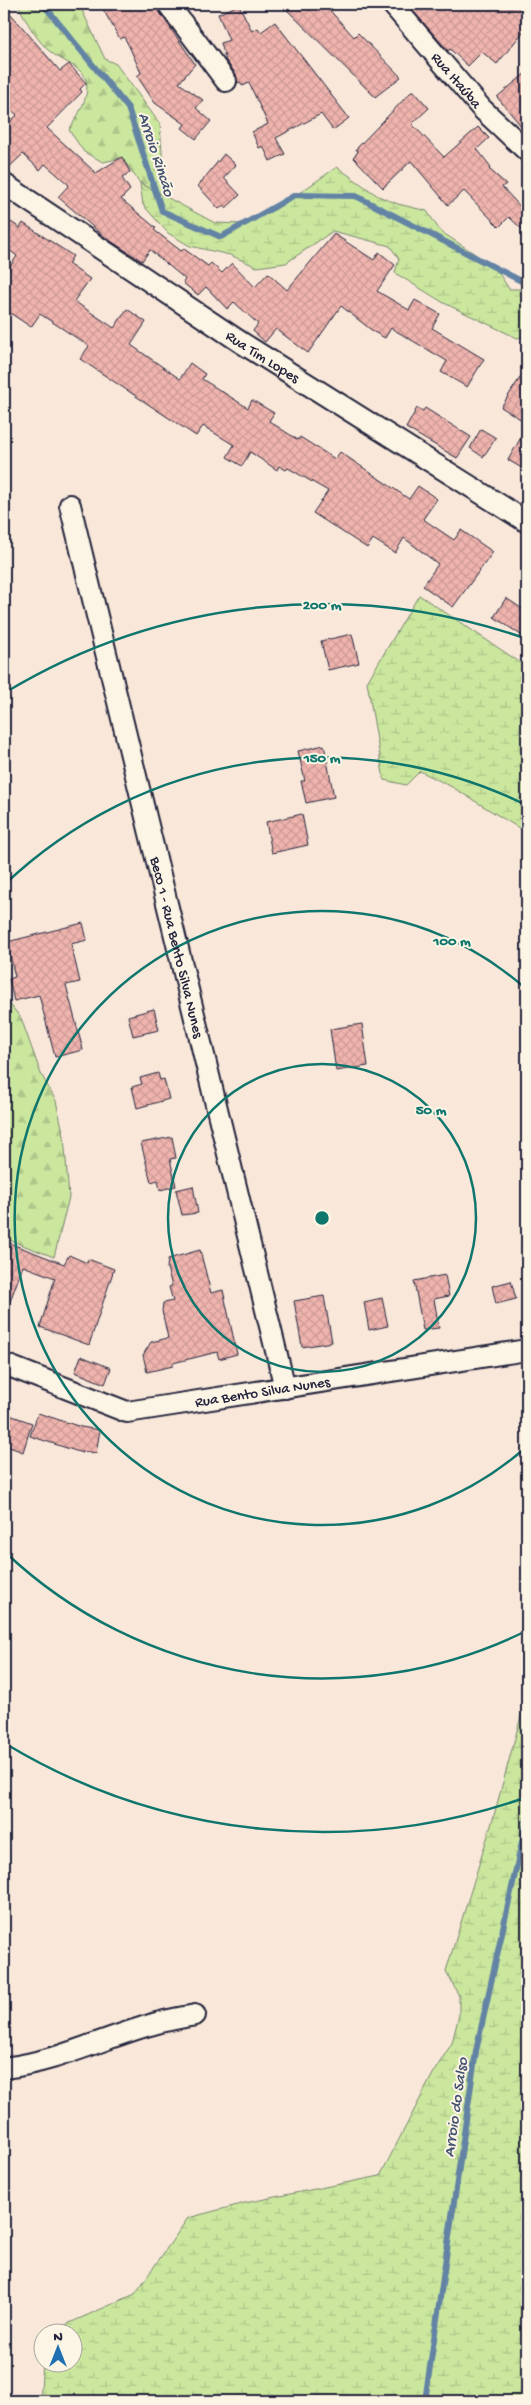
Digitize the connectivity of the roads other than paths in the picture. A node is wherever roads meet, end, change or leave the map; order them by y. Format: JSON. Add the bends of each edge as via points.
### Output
{"nodes":[{"id":1,"x":168,"y":4,"type":"edge"},
{"id":2,"x":392,"y":4,"type":"edge"},
{"id":3,"x":226,"y":81,"type":"dead end"},
{"id":4,"x":527,"y":151,"type":"edge"},
{"id":5,"x":4,"y":184,"type":"edge"},
{"id":6,"x":70,"y":505,"type":"dead end"},
{"id":7,"x":527,"y":522,"type":"edge"},
{"id":8,"x":527,"y":1350,"type":"edge"},
{"id":9,"x":4,"y":1364,"type":"edge"},
{"id":10,"x":285,"y":1388,"type":"junction"},
{"id":11,"x":195,"y":2015,"type":"dead end"},
{"id":12,"x":4,"y":2068,"type":"edge"}],
"edges":[{"from":1,"to":3,"type":"street"},
{"from":2,"to":4,"type":"street","name":"Rua Itaúba","via":[[482,109]]},
{"from":5,"to":7,"type":"street","name":"Rua Tim Lopes","via":[[242,343]]},
{"from":6,"to":10,"type":"street","name":"Beco 1 - Rua Bento Silva Nunes"},
{"from":8,"to":10,"type":"street","name":"Rua Bento Silva Nunes"},
{"from":9,"to":10,"type":"street","name":"Rua Bento Silva Nunes","via":[[127,1412]]},
{"from":11,"to":12,"type":"street","via":[[150,2025],[59,2057]]}]}
